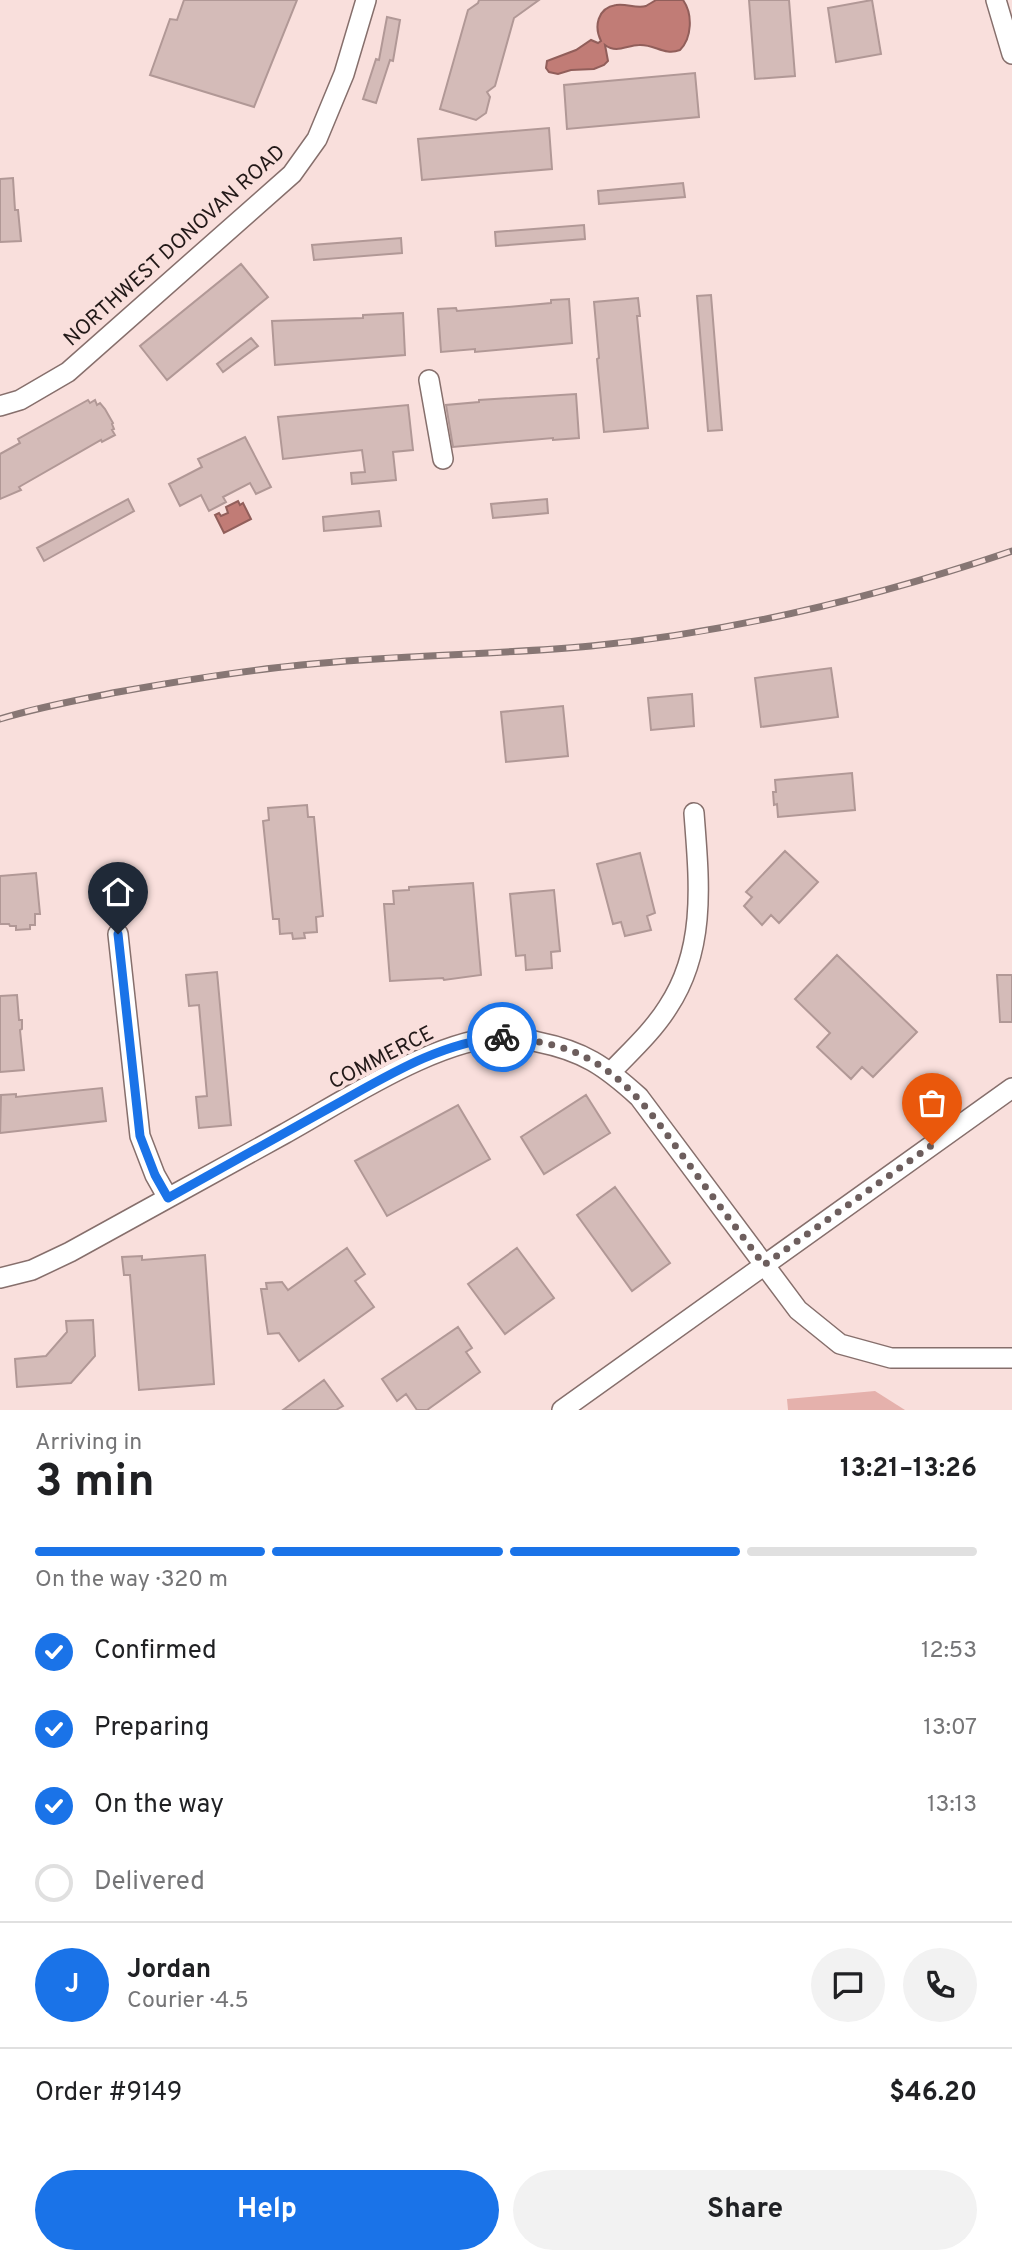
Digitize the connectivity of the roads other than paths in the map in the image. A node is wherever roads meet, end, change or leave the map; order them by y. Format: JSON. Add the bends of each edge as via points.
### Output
{"nodes":[{"id":1,"x":366,"y":0,"type":"edge"},
{"id":2,"x":996,"y":0,"type":"edge"},
{"id":3,"x":1012,"y":54,"type":"edge"},
{"id":4,"x":429,"y":380,"type":"dead end"},
{"id":5,"x":0,"y":406,"type":"edge"},
{"id":6,"x":443,"y":459,"type":"dead end"},
{"id":7,"x":694,"y":813,"type":"dead end"},
{"id":8,"x":118,"y":934,"type":"dead end"},
{"id":9,"x":611,"y":1072,"type":"junction"},
{"id":10,"x":1012,"y":1087,"type":"edge"},
{"id":11,"x":168,"y":1198,"type":"junction"},
{"id":12,"x":764,"y":1265,"type":"junction"},
{"id":13,"x":0,"y":1279,"type":"edge"},
{"id":14,"x":1012,"y":1358,"type":"edge"},
{"id":15,"x":562,"y":1410,"type":"edge"}],
"edges":[{"from":1,"to":5,"type":"street","name":"NORTHWEST DONOVAN ROAD","via":[[340,85],[317,139],[292,174],[68,372],[20,400]]},
{"from":2,"to":3,"type":"street"},
{"from":4,"to":6,"type":"street"},
{"from":7,"to":9,"type":"street","via":[[700,898],[686,975],[668,1007]]},
{"from":8,"to":11,"type":"street","via":[[140,1136]]},
{"from":9,"to":11,"type":"street","name":"COMMERCE","via":[[565,1048],[512,1037],[481,1039],[440,1050]]},
{"from":9,"to":12,"type":"street","name":"COMMERCE","via":[[639,1097]]},
{"from":10,"to":12,"type":"street"},
{"from":11,"to":13,"type":"street","name":"COMMERCE","via":[[70,1252]]},
{"from":12,"to":14,"type":"street","name":"COMMERCE","via":[[798,1310],[840,1344],[891,1358]]},
{"from":12,"to":15,"type":"street"}]}
